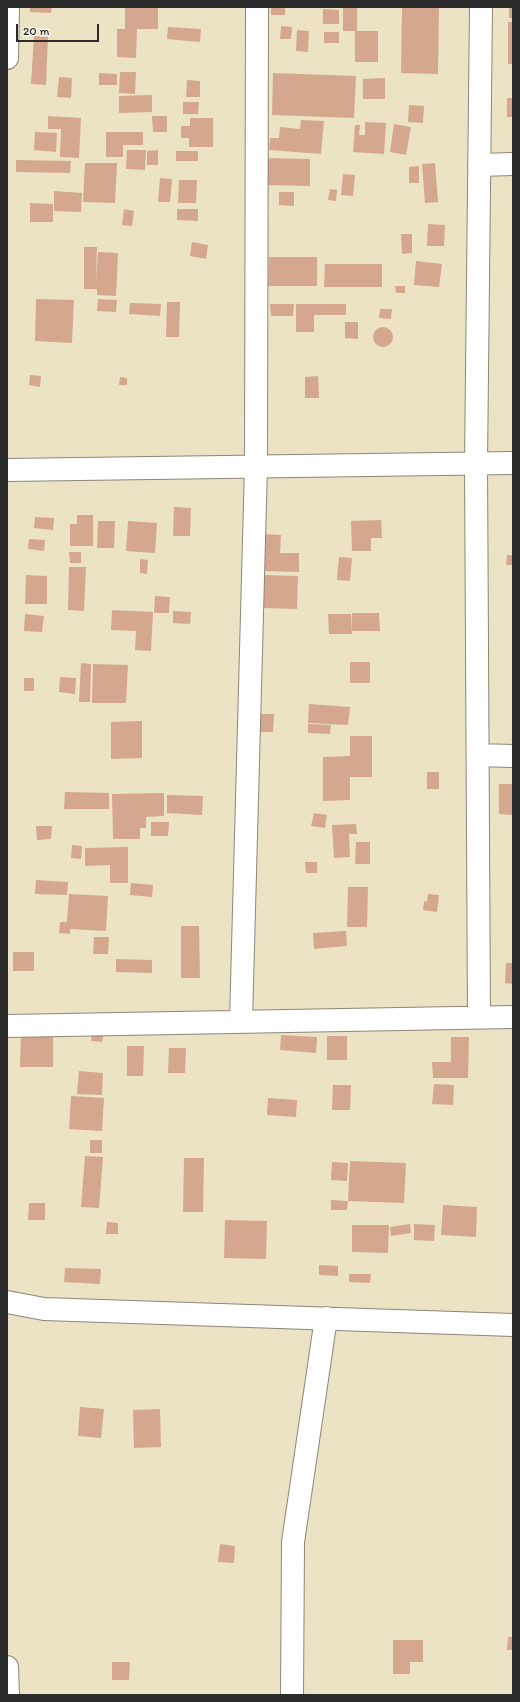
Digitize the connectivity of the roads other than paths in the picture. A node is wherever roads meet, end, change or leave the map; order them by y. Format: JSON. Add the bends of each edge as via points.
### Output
{"nodes":[{"id":1,"x":8,"y":7,"type":"edge"},
{"id":2,"x":257,"y":7,"type":"edge"},
{"id":3,"x":481,"y":7,"type":"edge"},
{"id":4,"x":7,"y":58,"type":"edge"},
{"id":5,"x":513,"y":164,"type":"edge"},
{"id":6,"x":479,"y":165,"type":"junction"},
{"id":7,"x":476,"y":463,"type":"junction"},
{"id":8,"x":513,"y":463,"type":"edge"},
{"id":9,"x":256,"y":466,"type":"junction"},
{"id":10,"x":7,"y":470,"type":"edge"},
{"id":11,"x":478,"y":755,"type":"junction"},
{"id":12,"x":513,"y":756,"type":"edge"},
{"id":13,"x":479,"y":1016,"type":"junction"},
{"id":14,"x":513,"y":1017,"type":"edge"},
{"id":15,"x":241,"y":1021,"type":"junction"},
{"id":16,"x":7,"y":1026,"type":"edge"},
{"id":17,"x":7,"y":1302,"type":"edge"},
{"id":18,"x":326,"y":1318,"type":"junction"},
{"id":19,"x":513,"y":1324,"type":"edge"},
{"id":20,"x":7,"y":1667,"type":"edge"},
{"id":21,"x":8,"y":1695,"type":"edge"},
{"id":22,"x":292,"y":1695,"type":"edge"}],
"edges":[{"from":1,"to":4,"type":"street"},
{"from":2,"to":9,"type":"street"},
{"from":3,"to":6,"type":"street"},
{"from":5,"to":6,"type":"street"},
{"from":6,"to":7,"type":"street"},
{"from":7,"to":8,"type":"street"},
{"from":7,"to":9,"type":"street"},
{"from":7,"to":11,"type":"street"},
{"from":9,"to":10,"type":"street"},
{"from":9,"to":15,"type":"street"},
{"from":11,"to":12,"type":"street"},
{"from":11,"to":13,"type":"street"},
{"from":13,"to":14,"type":"street"},
{"from":13,"to":15,"type":"street"},
{"from":15,"to":16,"type":"street"},
{"from":17,"to":18,"type":"street","via":[[44,1309]]},
{"from":18,"to":19,"type":"street"},
{"from":18,"to":22,"type":"street","via":[[293,1542]]},
{"from":20,"to":21,"type":"street"}]}
